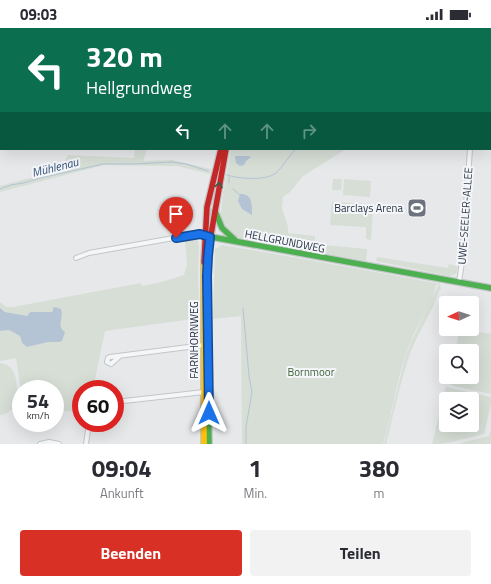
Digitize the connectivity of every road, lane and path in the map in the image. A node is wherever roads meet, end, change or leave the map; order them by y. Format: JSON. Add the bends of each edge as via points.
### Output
{"nodes":[{"id":1,"x":221,"y":150,"type":"edge"},
{"id":2,"x":226,"y":150,"type":"edge"},
{"id":3,"x":470,"y":150,"type":"edge"},
{"id":4,"x":215,"y":211,"type":"junction"},
{"id":5,"x":204,"y":236,"type":"junction"},
{"id":6,"x":210,"y":237,"type":"junction"},
{"id":7,"x":238,"y":242,"type":"junction"},
{"id":8,"x":76,"y":258,"type":"dead end"},
{"id":9,"x":459,"y":282,"type":"junction"},
{"id":10,"x":491,"y":288,"type":"edge"},
{"id":11,"x":204,"y":345,"type":"junction"},
{"id":12,"x":120,"y":356,"type":"dead end"},
{"id":13,"x":204,"y":392,"type":"junction"},
{"id":14,"x":124,"y":401,"type":"edge"},
{"id":15,"x":88,"y":432,"type":"edge"},
{"id":16,"x":40,"y":444,"type":"edge"},
{"id":17,"x":59,"y":444,"type":"edge"},
{"id":18,"x":86,"y":444,"type":"edge"},
{"id":19,"x":204,"y":444,"type":"edge"},
{"id":20,"x":209,"y":444,"type":"edge"}],
"edges":[{"from":1,"to":5,"type":"main road","name":"FARNHORNWEG","via":[[207,207]]},
{"from":4,"to":2,"type":"main road","name":"FARNHORNWEG","one_way":true},
{"from":3,"to":9,"type":"street","name":"UWE-SEELER-ALLEE"},
{"from":4,"to":6,"type":"main road","name":"FARNHORNWEG"},
{"from":4,"to":7,"type":"main road","via":[[222,230]]},
{"from":5,"to":6,"type":"main road","name":"HELLGRUNDWEG"},
{"from":5,"to":8,"type":"street","name":"HELLGRUNDWEG","via":[[196,234],[95,252]]},
{"from":5,"to":11,"type":"main road","name":"FARNHORNWEG"},
{"from":6,"to":7,"type":"main road","name":"HELLGRUNDWEG"},
{"from":6,"to":20,"type":"main road","name":"FARNHORNWEG","via":[[207,276]]},
{"from":7,"to":9,"type":"main road","name":"HELLGRUNDWEG"},
{"from":9,"to":10,"type":"main road","name":"HELLGRUNDWEG"},
{"from":11,"to":12,"type":"street"},
{"from":11,"to":13,"type":"main road","name":"FARNHORNWEG"},
{"from":13,"to":14,"type":"street"},
{"from":13,"to":19,"type":"main road","name":"FARNHORNWEG"},
{"from":15,"to":18,"type":"street"},
{"from":16,"to":17,"type":"street"}]}
